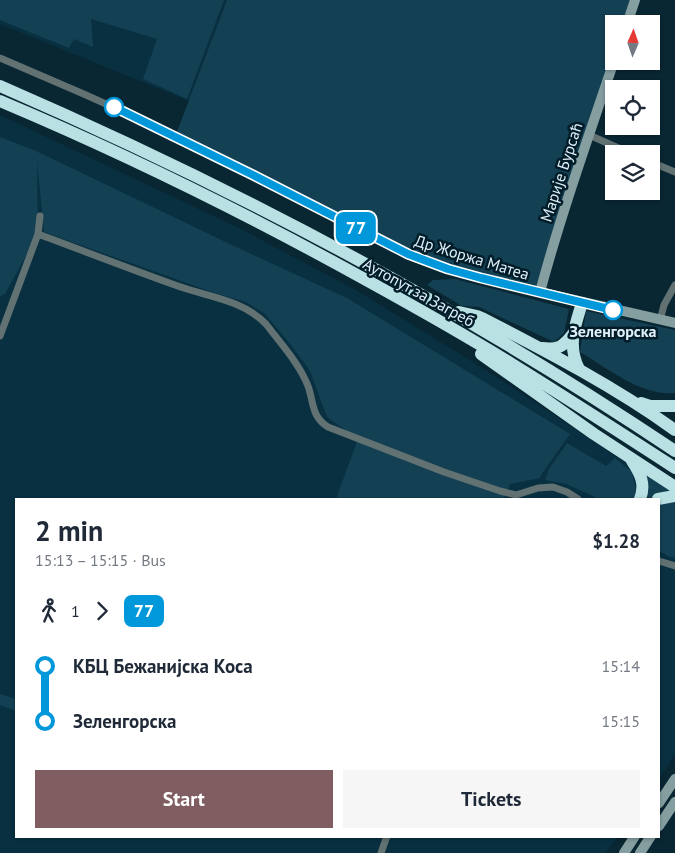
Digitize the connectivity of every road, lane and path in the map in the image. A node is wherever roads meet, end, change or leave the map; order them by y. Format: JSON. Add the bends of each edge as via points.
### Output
{"nodes":[{"id":1,"x":635,"y":0,"type":"edge"},
{"id":2,"x":630,"y":15,"type":"edge"},
{"id":3,"x":0,"y":58,"type":"edge"},
{"id":4,"x":611,"y":70,"type":"edge"},
{"id":5,"x":0,"y":86,"type":"edge"},
{"id":6,"x":0,"y":101,"type":"edge"},
{"id":7,"x":588,"y":135,"type":"junction"},
{"id":8,"x":611,"y":145,"type":"edge"},
{"id":9,"x":660,"y":166,"type":"edge"},
{"id":10,"x":675,"y":172,"type":"edge"},
{"id":11,"x":40,"y":216,"type":"dead end"},
{"id":12,"x":38,"y":234,"type":"junction"},
{"id":13,"x":675,"y":285,"type":"edge"},
{"id":14,"x":540,"y":292,"type":"junction"},
{"id":15,"x":582,"y":303,"type":"junction"},
{"id":16,"x":449,"y":310,"type":"junction"},
{"id":17,"x":660,"y":320,"type":"junction"},
{"id":18,"x":675,"y":323,"type":"edge"},
{"id":19,"x":573,"y":334,"type":"junction"},
{"id":20,"x":0,"y":336,"type":"edge"},
{"id":21,"x":465,"y":336,"type":"junction"},
{"id":22,"x":536,"y":347,"type":"junction"},
{"id":23,"x":579,"y":369,"type":"junction"},
{"id":24,"x":630,"y":399,"type":"junction"},
{"id":25,"x":675,"y":406,"type":"edge"},
{"id":26,"x":675,"y":430,"type":"edge"},
{"id":27,"x":675,"y":452,"type":"edge"},
{"id":28,"x":631,"y":459,"type":"junction"},
{"id":29,"x":675,"y":468,"type":"edge"},
{"id":30,"x":675,"y":487,"type":"edge"},
{"id":31,"x":675,"y":496,"type":"edge"},
{"id":32,"x":515,"y":497,"type":"edge"},
{"id":33,"x":576,"y":498,"type":"edge"},
{"id":34,"x":640,"y":498,"type":"edge"},
{"id":35,"x":660,"y":499,"type":"edge"},
{"id":36,"x":660,"y":562,"type":"edge"},
{"id":37,"x":675,"y":566,"type":"edge"},
{"id":38,"x":675,"y":779,"type":"edge"},
{"id":39,"x":660,"y":802,"type":"edge"},
{"id":40,"x":675,"y":802,"type":"edge"},
{"id":41,"x":660,"y":824,"type":"edge"},
{"id":42,"x":386,"y":838,"type":"edge"},
{"id":43,"x":650,"y":838,"type":"edge"},
{"id":44,"x":633,"y":839,"type":"edge"},
{"id":45,"x":643,"y":852,"type":"edge"},
{"id":46,"x":381,"y":853,"type":"edge"},
{"id":47,"x":624,"y":853,"type":"edge"}],
"edges":[{"from":1,"to":2,"type":"street"},
{"from":3,"to":14,"type":"street","name":"Др Жоржа Матеа","via":[[148,123],[408,254],[448,269]]},
{"from":4,"to":7,"type":"street","name":"Марије Бурсаћ"},
{"from":5,"to":16,"type":"highway","name":"Аутопут за Загреб","via":[[112,135],[244,199]]},
{"from":6,"to":21,"type":"highway","name":"Аутопут за Загреб","via":[[204,195],[343,267]]},
{"from":7,"to":8,"type":"street"},
{"from":7,"to":14,"type":"street","name":"Марије Бурсаћ"},
{"from":9,"to":10,"type":"street"},
{"from":11,"to":12,"type":"street"},
{"from":12,"to":20,"type":"street"},
{"from":12,"to":32,"type":"street","via":[[176,286],[243,307],[260,317],[302,374],[315,414],[323,424]]},
{"from":13,"to":17,"type":"street"},
{"from":14,"to":15,"type":"street","name":"Др Жоржа Матеа"},
{"from":15,"to":17,"type":"street","name":"Др Жоржа Матеа"},
{"from":15,"to":19,"type":"highway"},
{"from":16,"to":22,"type":"highway","via":[[477,316]]},
{"from":16,"to":27,"type":"highway","name":"Аутопут за Загреб","via":[[583,391]]},
{"from":17,"to":18,"type":"street","name":"Др Жоржа Матеа"},
{"from":19,"to":22,"type":"highway","via":[[566,344],[556,349]]},
{"from":19,"to":23,"type":"highway","via":[[572,352]]},
{"from":21,"to":28,"type":"highway","via":[[468,343],[501,368]]},
{"from":21,"to":29,"type":"highway","name":"Аутопут за Загреб"},
{"from":22,"to":23,"type":"highway"},
{"from":23,"to":24,"type":"highway"},
{"from":24,"to":25,"type":"highway","via":[[650,406]]},
{"from":24,"to":26,"type":"highway"},
{"from":28,"to":30,"type":"highway"},
{"from":28,"to":34,"type":"highway","via":[[642,479]]},
{"from":31,"to":35,"type":"highway"},
{"from":32,"to":33,"type":"street","via":[[541,487],[553,487]]},
{"from":36,"to":37,"type":"street"},
{"from":38,"to":39,"type":"street"},
{"from":40,"to":41,"type":"street"},
{"from":42,"to":46,"type":"street"},
{"from":43,"to":45,"type":"street"},
{"from":44,"to":45,"type":"street"},
{"from":44,"to":47,"type":"street"}]}
